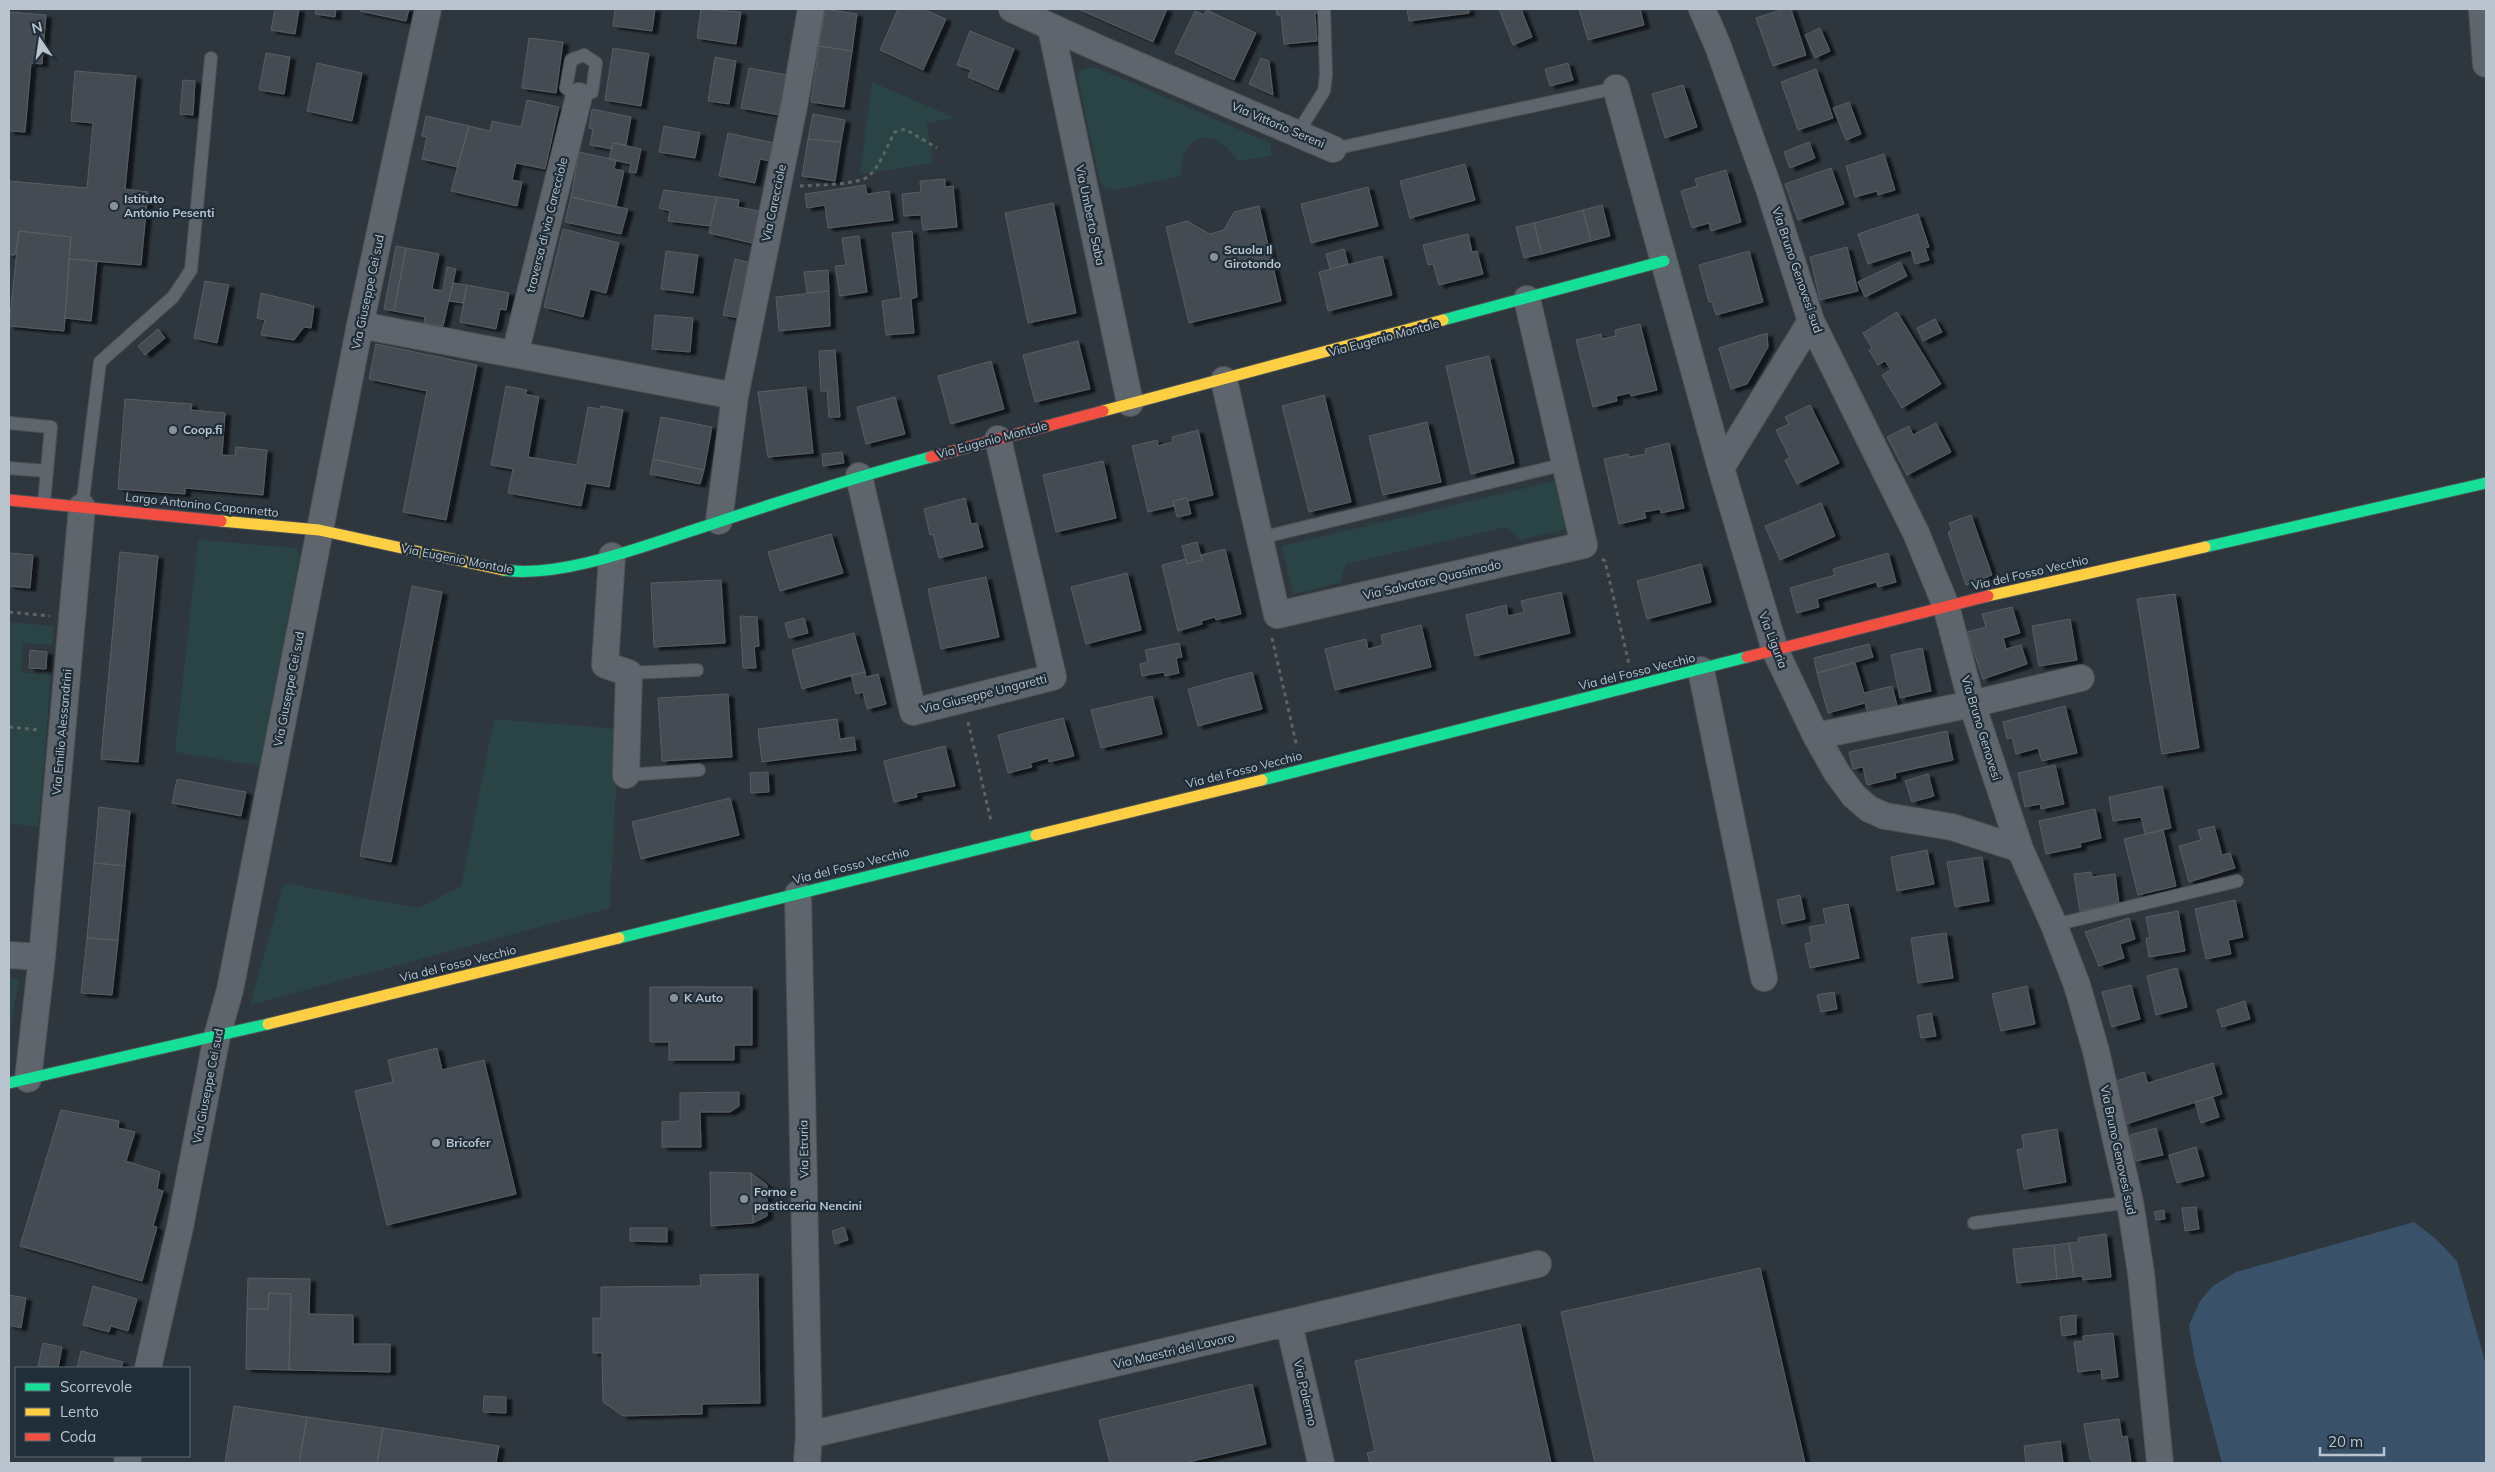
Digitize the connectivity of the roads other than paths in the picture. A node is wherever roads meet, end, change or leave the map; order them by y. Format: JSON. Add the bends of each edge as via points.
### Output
{"nodes":[{"id":1,"x":428,"y":9,"type":"edge"},
{"id":2,"x":811,"y":9,"type":"edge"},
{"id":3,"x":1012,"y":9,"type":"edge"},
{"id":4,"x":1324,"y":9,"type":"edge"},
{"id":5,"x":1702,"y":9,"type":"edge"},
{"id":6,"x":2482,"y":9,"type":"edge"},
{"id":7,"x":1051,"y":28,"type":"junction"},
{"id":8,"x":211,"y":58,"type":"dead end"},
{"id":9,"x":2486,"y":64,"type":"edge"},
{"id":10,"x":1616,"y":88,"type":"joint"},
{"id":11,"x":579,"y":96,"type":"dead end"},
{"id":12,"x":1297,"y":134,"type":"junction"},
{"id":13,"x":1333,"y":149,"type":"joint"},
{"id":14,"x":1664,"y":262,"type":"junction"},
{"id":15,"x":1527,"y":300,"type":"junction"},
{"id":16,"x":1812,"y":321,"type":"junction"},
{"id":17,"x":360,"y":325,"type":"junction"},
{"id":18,"x":514,"y":354,"type":"junction"},
{"id":19,"x":1224,"y":380,"type":"junction"},
{"id":20,"x":735,"y":396,"type":"junction"},
{"id":21,"x":1130,"y":403,"type":"junction"},
{"id":22,"x":9,"y":423,"type":"edge"},
{"id":23,"x":998,"y":439,"type":"junction"},
{"id":24,"x":1565,"y":464,"type":"junction"},
{"id":25,"x":9,"y":468,"type":"edge"},
{"id":26,"x":1720,"y":468,"type":"junction"},
{"id":27,"x":47,"y":471,"type":"junction"},
{"id":28,"x":859,"y":476,"type":"junction"},
{"id":29,"x":2486,"y":483,"type":"edge"},
{"id":30,"x":9,"y":500,"type":"edge"},
{"id":31,"x":44,"y":503,"type":"junction"},
{"id":32,"x":82,"y":507,"type":"junction"},
{"id":33,"x":718,"y":522,"type":"junction"},
{"id":34,"x":319,"y":530,"type":"junction"},
{"id":35,"x":1260,"y":538,"type":"junction"},
{"id":36,"x":612,"y":556,"type":"junction"},
{"id":37,"x":1946,"y":606,"type":"junction"},
{"id":38,"x":1775,"y":650,"type":"junction"},
{"id":39,"x":697,"y":670,"type":"dead end"},
{"id":40,"x":1701,"y":670,"type":"junction"},
{"id":41,"x":628,"y":673,"type":"junction"},
{"id":42,"x":2081,"y":678,"type":"dead end"},
{"id":43,"x":1972,"y":704,"type":"junction"},
{"id":44,"x":1816,"y":736,"type":"junction"},
{"id":45,"x":699,"y":770,"type":"dead end"},
{"id":46,"x":626,"y":775,"type":"joint"},
{"id":47,"x":2020,"y":849,"type":"junction"},
{"id":48,"x":2237,"y":881,"type":"dead end"},
{"id":49,"x":798,"y":894,"type":"junction"},
{"id":50,"x":2054,"y":925,"type":"junction"},
{"id":51,"x":9,"y":955,"type":"edge"},
{"id":52,"x":42,"y":957,"type":"junction"},
{"id":53,"x":1764,"y":978,"type":"dead end"},
{"id":54,"x":217,"y":1036,"type":"junction"},
{"id":55,"x":18,"y":1081,"type":"edge"},
{"id":56,"x":2130,"y":1202,"type":"junction"},
{"id":57,"x":1974,"y":1223,"type":"dead end"},
{"id":58,"x":1538,"y":1264,"type":"dead end"},
{"id":59,"x":1289,"y":1324,"type":"junction"},
{"id":60,"x":148,"y":1367,"type":"edge"},
{"id":61,"x":809,"y":1435,"type":"junction"},
{"id":62,"x":807,"y":1463,"type":"edge"},
{"id":63,"x":1321,"y":1463,"type":"edge"},
{"id":64,"x":2160,"y":1463,"type":"edge"}],
"edges":[{"from":1,"to":17,"type":"street","name":"Via Giuseppe Cei sud"},
{"from":2,"to":20,"type":"street","name":"Via Carecciole"},
{"from":3,"to":7,"type":"street","name":"Via Vittorio Sereni"},
{"from":4,"to":12,"type":"lane","via":[[1324,91]]},
{"from":5,"to":16,"type":"street","name":"Via Bruno Genovesi sud","via":[[1770,189]]},
{"from":6,"to":9,"type":"street"},
{"from":7,"to":12,"type":"street","name":"Via Vittorio Sereni"},
{"from":7,"to":21,"type":"street","name":"Via Umberto Saba"},
{"from":8,"to":32,"type":"lane","via":[[191,270],[173,297],[100,362]]},
{"from":10,"to":13,"type":"lane","name":"Via Vittorio Sereni"},
{"from":10,"to":14,"type":"street"},
{"from":11,"to":18,"type":"street","name":"traversa di via Carecciole"},
{"from":12,"to":13,"type":"street","name":"Via Vittorio Sereni"},
{"from":14,"to":15,"type":"street","name":"Via Eugenio Montale"},
{"from":14,"to":26,"type":"street"},
{"from":15,"to":19,"type":"street","name":"Via Eugenio Montale"},
{"from":15,"to":24,"type":"street"},
{"from":16,"to":26,"type":"street"},
{"from":16,"to":37,"type":"street","name":"Via Bruno Genovesi sud","via":[[1916,533]]},
{"from":17,"to":18,"type":"street"},
{"from":17,"to":34,"type":"street","name":"Via Giuseppe Cei sud"},
{"from":18,"to":20,"type":"street"},
{"from":19,"to":21,"type":"street","name":"Via Eugenio Montale"},
{"from":19,"to":35,"type":"street"},
{"from":20,"to":33,"type":"street","name":"Via Carecciole"},
{"from":21,"to":23,"type":"street","name":"Via Eugenio Montale"},
{"from":22,"to":27,"type":"lane","via":[[51,427]]},
{"from":23,"to":28,"type":"street","name":"Via Eugenio Montale"},
{"from":23,"to":28,"type":"street","name":"Via Giuseppe Ungaretti","via":[[1053,677],[913,712]]},
{"from":24,"to":35,"type":"lane"},
{"from":24,"to":35,"type":"street","name":"Via Salvatore Quasimodo","via":[[1584,545],[1277,616]]},
{"from":25,"to":27,"type":"lane"},
{"from":26,"to":38,"type":"street","name":"Via Liguria"},
{"from":27,"to":31,"type":"lane"},
{"from":28,"to":33,"type":"street","name":"Via Eugenio Montale"},
{"from":29,"to":37,"type":"street","name":"Via del Fosso Vecchio"},
{"from":30,"to":31,"type":"street","name":"Largo Antonino Caponnetto"},
{"from":31,"to":32,"type":"street","name":"Largo Antonino Caponnetto"},
{"from":32,"to":34,"type":"street","name":"Largo Antonino Caponnetto"},
{"from":32,"to":52,"type":"street","name":"Via Emilio Alessandrini"},
{"from":33,"to":36,"type":"street","name":"Via Eugenio Montale"},
{"from":34,"to":36,"type":"street","name":"Via Eugenio Montale","via":[[506,571],[554,569]]},
{"from":34,"to":54,"type":"street","name":"Via Giuseppe Cei sud","via":[[232,980]]},
{"from":36,"to":41,"type":"street","via":[[605,665]]},
{"from":37,"to":38,"type":"street","name":"Via del Fosso Vecchio"},
{"from":37,"to":43,"type":"street","name":"Via Bruno Genovesi"},
{"from":38,"to":40,"type":"street","name":"Via del Fosso Vecchio"},
{"from":38,"to":44,"type":"street","name":"Via Liguria"},
{"from":39,"to":41,"type":"lane"},
{"from":40,"to":49,"type":"street","name":"Via del Fosso Vecchio"},
{"from":40,"to":53,"type":"street"},
{"from":41,"to":46,"type":"street"},
{"from":42,"to":43,"type":"street"},
{"from":43,"to":44,"type":"street"},
{"from":43,"to":47,"type":"street","name":"Via Bruno Genovesi"},
{"from":44,"to":47,"type":"street","name":"Via Liguria","via":[[1837,773],[1868,810],[1909,821],[1952,827]]},
{"from":45,"to":46,"type":"lane"},
{"from":47,"to":50,"type":"street","name":"Via Bruno Genovesi sud"},
{"from":48,"to":50,"type":"lane"},
{"from":49,"to":54,"type":"street","name":"Via del Fosso Vecchio"},
{"from":49,"to":61,"type":"street","name":"Via Etruria"},
{"from":50,"to":56,"type":"street","name":"Via Bruno Genovesi sud","via":[[2077,985],[2096,1051]]},
{"from":51,"to":52,"type":"street"},
{"from":52,"to":55,"type":"street","name":"Via Emilio Alessandrini"},
{"from":54,"to":55,"type":"street","name":"Via del Fosso Vecchio"},
{"from":54,"to":60,"type":"street","name":"Via Giuseppe Cei sud","via":[[184,1209]]},
{"from":56,"to":57,"type":"lane"},
{"from":56,"to":64,"type":"street","name":"Via Bruno Genovesi sud","via":[[2141,1273]]},
{"from":58,"to":59,"type":"street","name":"Via Maestri del Lavoro"},
{"from":59,"to":61,"type":"street","name":"Via Maestri del Lavoro"},
{"from":59,"to":63,"type":"street","name":"Via Palermo"},
{"from":61,"to":62,"type":"street","name":"Via Etruria"}]}
